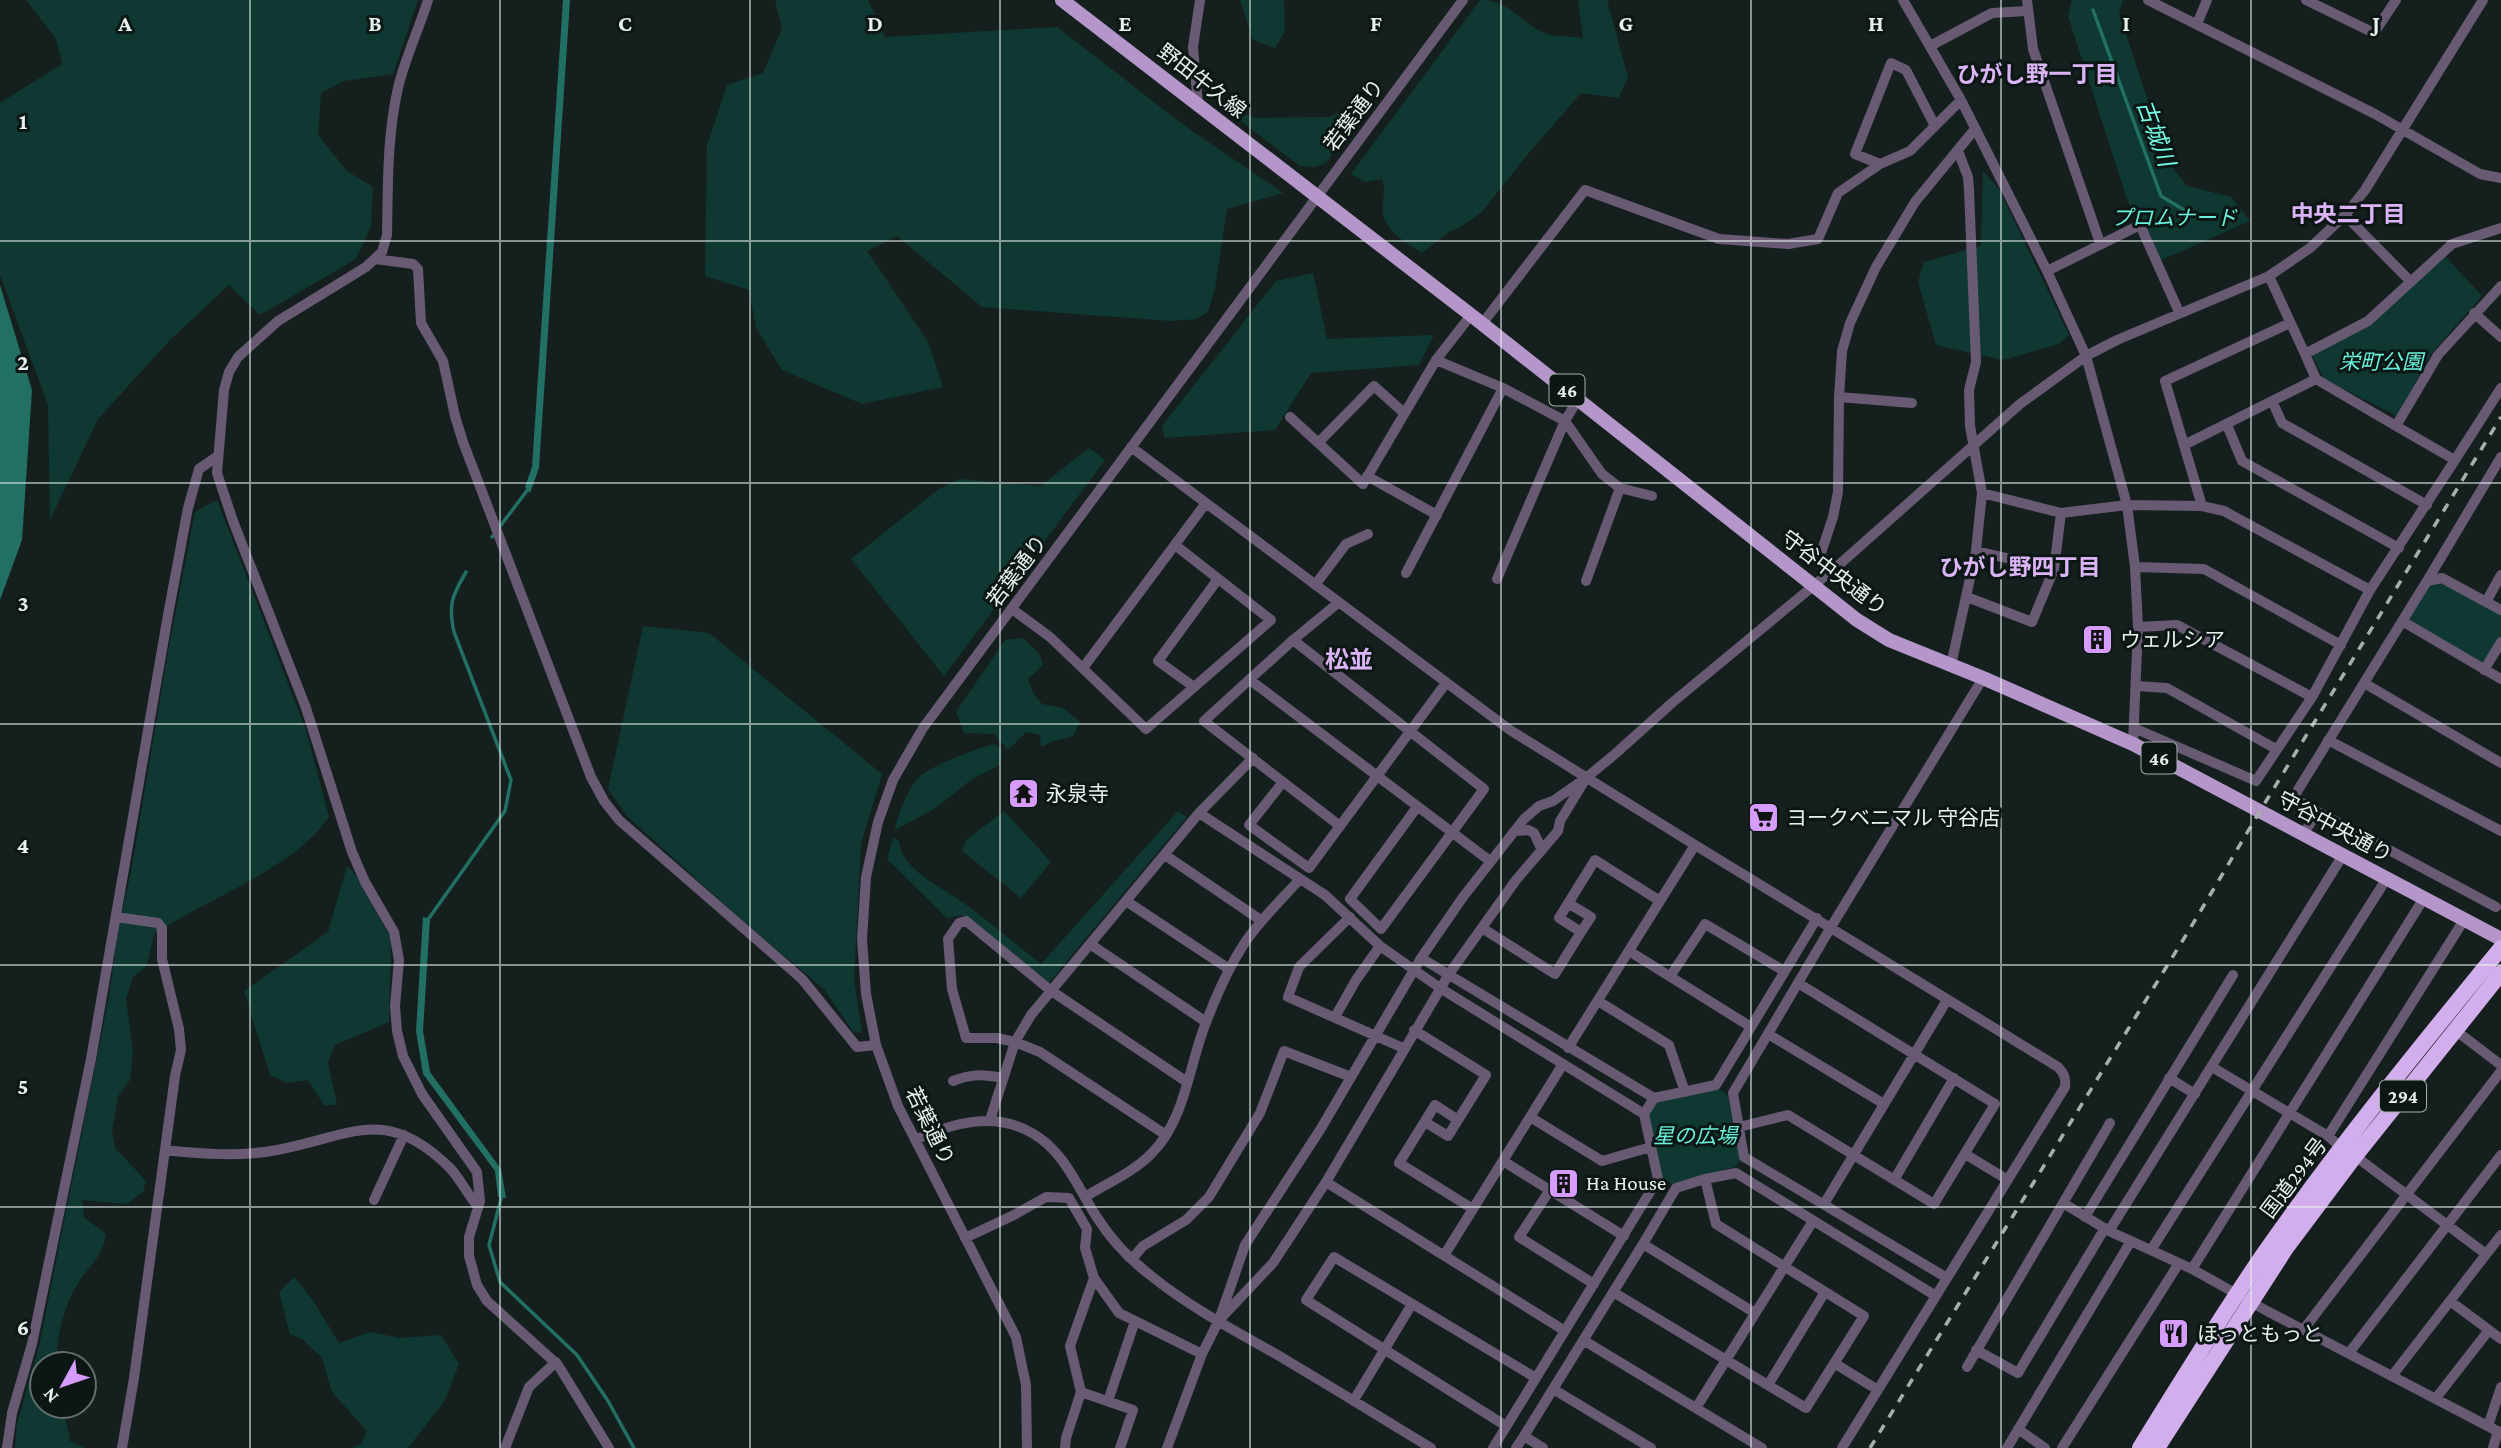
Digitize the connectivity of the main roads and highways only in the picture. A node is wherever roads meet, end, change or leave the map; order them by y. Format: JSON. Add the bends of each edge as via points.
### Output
{"nodes":[{"id":1,"x":1062,"y":0,"type":"edge"},
{"id":2,"x":1317,"y":196,"type":"joint"},
{"id":3,"x":2501,"y":939,"type":"edge"},
{"id":4,"x":2501,"y":948,"type":"edge"},
{"id":5,"x":2501,"y":973,"type":"edge"},
{"id":6,"x":2349,"y":1152,"type":"junction"},
{"id":7,"x":2244,"y":1298,"type":"junction"},
{"id":8,"x":2140,"y":1448,"type":"edge"},
{"id":9,"x":2157,"y":1448,"type":"edge"}],
"edges":[{"from":1,"to":2,"type":"main road","name":"野田牛久線","number":"46"},
{"from":2,"to":3,"type":"main road","name":"守谷中央通り","number":"46","via":[[1857,620],[1889,640],[2133,744]]},
{"from":4,"to":6,"type":"highway","name":"国道294号","number":"294"},
{"from":5,"to":6,"type":"highway","name":"国道294号","number":"294"},
{"from":6,"to":7,"type":"highway","name":"国道294号","number":"294","via":[[2281,1230]]},
{"from":7,"to":8,"type":"highway","name":"国道294号","number":"294"},
{"from":7,"to":9,"type":"highway","name":"国道294号","number":"294"}]}
